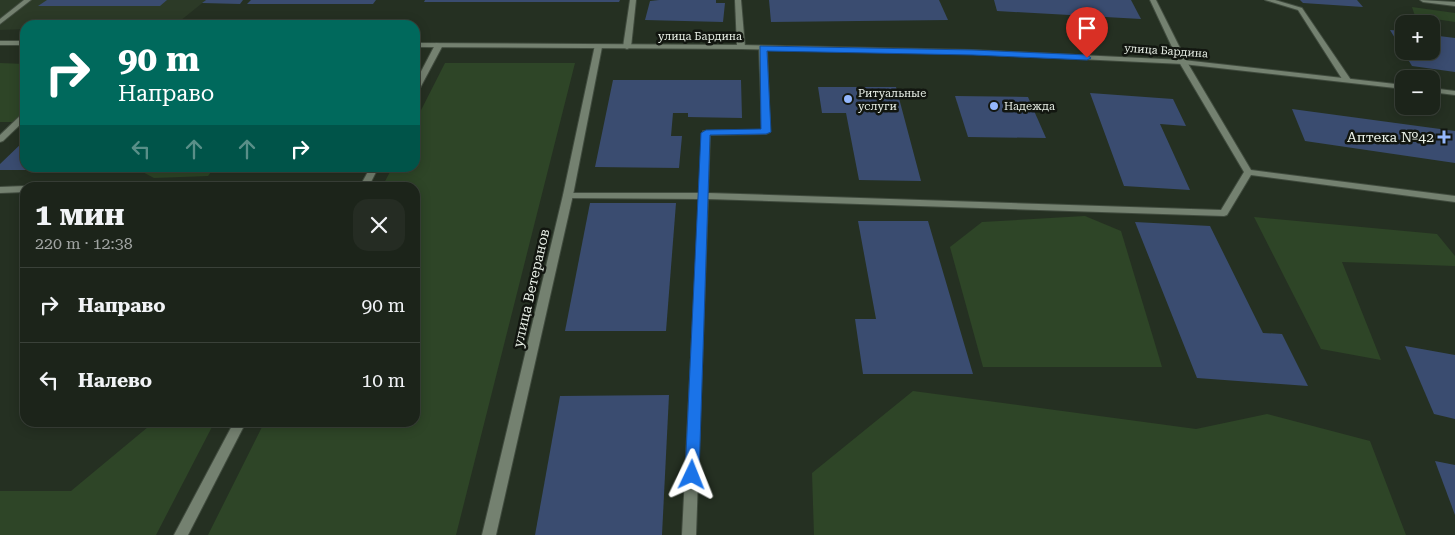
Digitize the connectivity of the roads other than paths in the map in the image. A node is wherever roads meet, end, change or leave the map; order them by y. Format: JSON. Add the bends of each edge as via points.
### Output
{"nodes":[{"id":1,"x":28,"y":0,"type":"edge"},
{"id":2,"x":633,"y":0,"type":"edge"},
{"id":3,"x":738,"y":0,"type":"edge"},
{"id":4,"x":1153,"y":0,"type":"edge"},
{"id":5,"x":1268,"y":0,"type":"edge"},
{"id":6,"x":1423,"y":0,"type":"edge"},
{"id":7,"x":1455,"y":4,"type":"edge"},
{"id":8,"x":9,"y":15,"type":"junction"},
{"id":9,"x":0,"y":16,"type":"edge"},
{"id":10,"x":0,"y":22,"type":"edge"},
{"id":11,"x":0,"y":43,"type":"edge"},
{"id":12,"x":20,"y":43,"type":"edge"},
{"id":13,"x":420,"y":45,"type":"edge"},
{"id":14,"x":439,"y":45,"type":"junction"},
{"id":15,"x":598,"y":47,"type":"junction"},
{"id":16,"x":627,"y":47,"type":"junction"},
{"id":17,"x":741,"y":47,"type":"junction"},
{"id":18,"x":763,"y":48,"type":"junction"},
{"id":19,"x":1183,"y":62,"type":"junction"},
{"id":20,"x":1347,"y":80,"type":"junction"},
{"id":21,"x":420,"y":81,"type":"edge"},
{"id":22,"x":1395,"y":86,"type":"edge"},
{"id":23,"x":1440,"y":91,"type":"edge"},
{"id":24,"x":1455,"y":93,"type":"edge"},
{"id":25,"x":20,"y":121,"type":"edge"},
{"id":26,"x":0,"y":139,"type":"edge"},
{"id":27,"x":1248,"y":172,"type":"junction"},
{"id":28,"x":20,"y":189,"type":"edge"},
{"id":29,"x":0,"y":190,"type":"edge"},
{"id":30,"x":568,"y":195,"type":"junction"},
{"id":31,"x":703,"y":196,"type":"junction"},
{"id":32,"x":1455,"y":199,"type":"edge"},
{"id":33,"x":237,"y":427,"type":"edge"},
{"id":34,"x":181,"y":535,"type":"edge"},
{"id":35,"x":489,"y":535,"type":"edge"},
{"id":36,"x":689,"y":535,"type":"edge"}],
"edges":[{"from":1,"to":8,"type":"street"},
{"from":2,"to":16,"type":"street"},
{"from":3,"to":17,"type":"street"},
{"from":4,"to":19,"type":"street"},
{"from":5,"to":20,"type":"street","via":[[1300,9]]},
{"from":6,"to":7,"type":"street"},
{"from":8,"to":9,"type":"street"},
{"from":8,"to":10,"type":"street"},
{"from":11,"to":12,"type":"street"},
{"from":13,"to":14,"type":"street","name":"улица Бардина"},
{"from":14,"to":15,"type":"street","name":"улица Бардина"},
{"from":14,"to":21,"type":"street"},
{"from":15,"to":16,"type":"street","name":"улица Бардина"},
{"from":15,"to":30,"type":"street","name":"улица Ветеранов"},
{"from":16,"to":17,"type":"street","name":"улица Бардина"},
{"from":17,"to":18,"type":"street","name":"улица Бардина"},
{"from":18,"to":19,"type":"street","name":"улица Бардина","via":[[973,52]]},
{"from":18,"to":31,"type":"street","via":[[766,132],[706,133]]},
{"from":19,"to":20,"type":"street","name":"улица Бардина"},
{"from":19,"to":27,"type":"street"},
{"from":20,"to":22,"type":"street","name":"улица Бардина"},
{"from":23,"to":24,"type":"street"},
{"from":25,"to":26,"type":"street"},
{"from":27,"to":31,"type":"street","via":[[1224,213]]},
{"from":27,"to":32,"type":"street"},
{"from":28,"to":29,"type":"street"},
{"from":30,"to":31,"type":"street"},
{"from":30,"to":35,"type":"street","name":"улица Ветеранов"},
{"from":31,"to":36,"type":"street"},
{"from":33,"to":34,"type":"street"}]}
